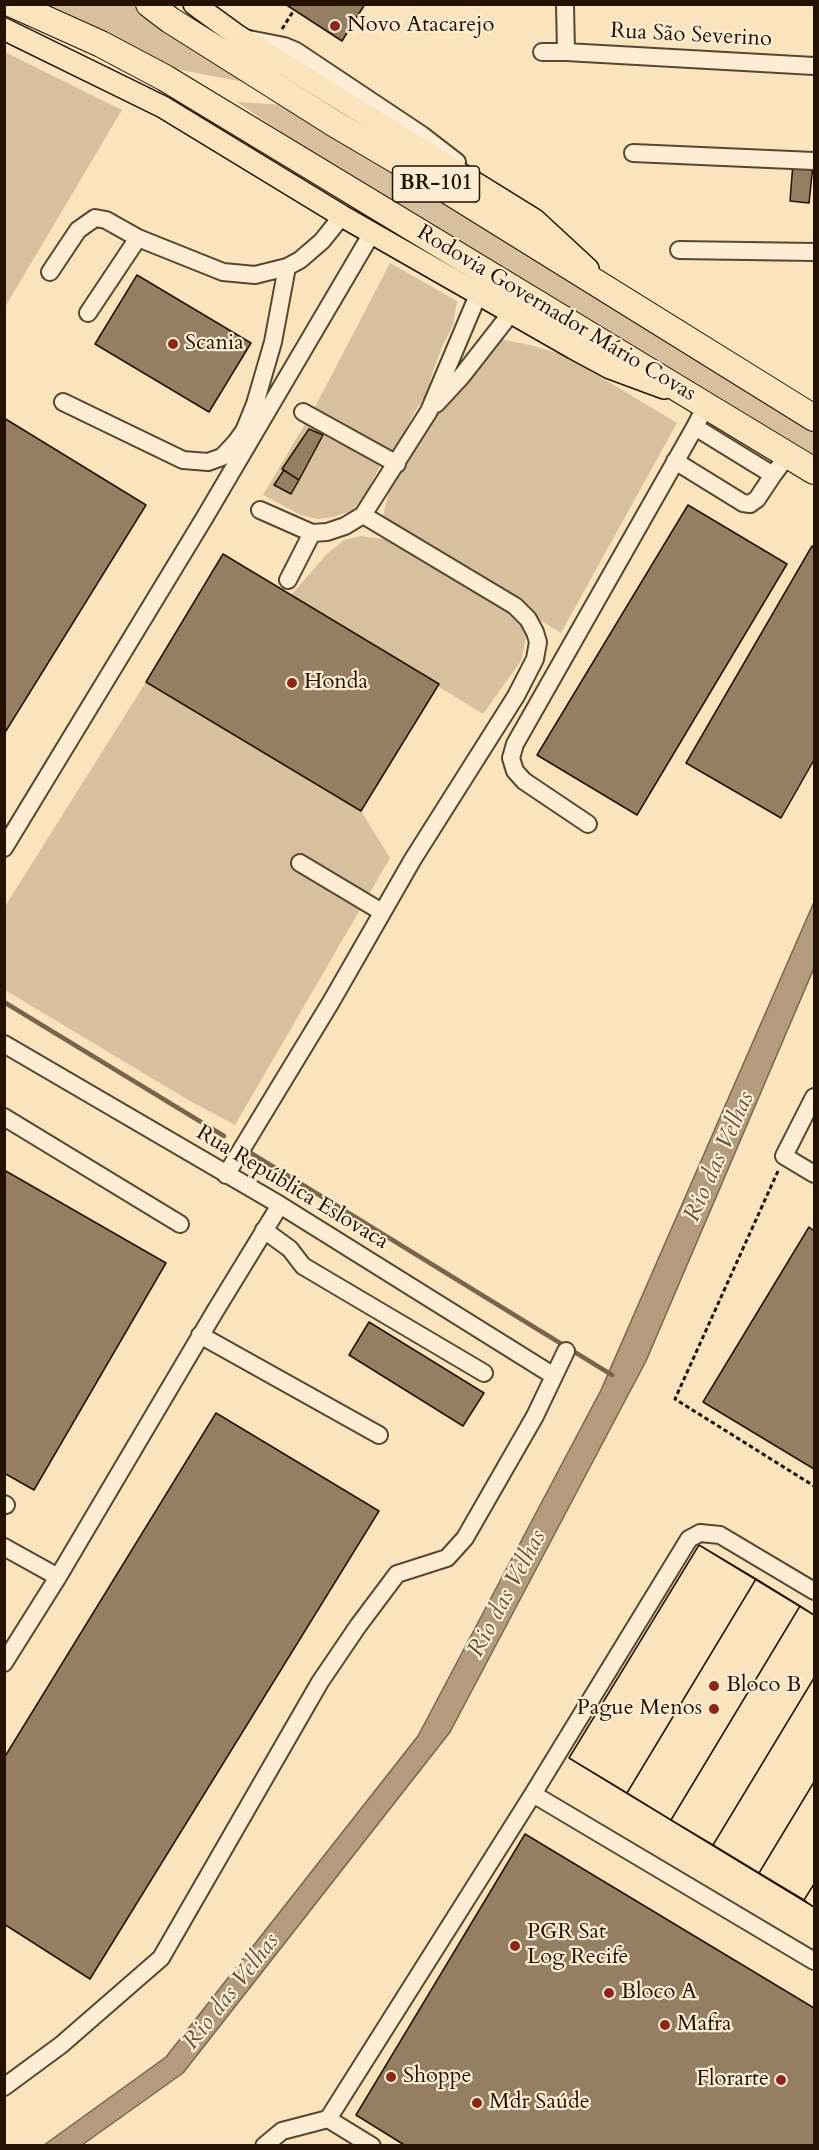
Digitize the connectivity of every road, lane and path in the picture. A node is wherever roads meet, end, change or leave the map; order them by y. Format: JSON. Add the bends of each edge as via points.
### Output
{"nodes":[{"id":1,"x":12,"y":4,"type":"edge"},
{"id":2,"x":149,"y":4,"type":"edge"},
{"id":3,"x":194,"y":4,"type":"edge"},
{"id":4,"x":565,"y":4,"type":"edge"},
{"id":5,"x":4,"y":28,"type":"edge"},
{"id":6,"x":542,"y":52,"type":"dead end"},
{"id":7,"x":566,"y":52,"type":"junction"},
{"id":8,"x":814,"y":66,"type":"edge"},
{"id":9,"x":633,"y":153,"type":"dead end"},
{"id":10,"x":814,"y":161,"type":"edge"},
{"id":11,"x":342,"y":216,"type":"junction"},
{"id":12,"x":372,"y":233,"type":"junction"},
{"id":13,"x":138,"y":237,"type":"junction"},
{"id":14,"x":679,"y":250,"type":"dead end"},
{"id":15,"x":814,"y":252,"type":"edge"},
{"id":16,"x":287,"y":267,"type":"junction"},
{"id":17,"x":50,"y":272,"type":"dead end"},
{"id":18,"x":478,"y":295,"type":"junction"},
{"id":19,"x":617,"y":296,"type":"junction"},
{"id":20,"x":88,"y":313,"type":"dead end"},
{"id":21,"x":511,"y":313,"type":"junction"},
{"id":22,"x":63,"y":402,"type":"dead end"},
{"id":23,"x":696,"y":409,"type":"junction"},
{"id":24,"x":429,"y":411,"type":"junction"},
{"id":25,"x":303,"y":412,"type":"dead end"},
{"id":26,"x":814,"y":417,"type":"edge"},
{"id":27,"x":675,"y":461,"type":"junction"},
{"id":28,"x":397,"y":464,"type":"junction"},
{"id":29,"x":781,"y":465,"type":"junction"},
{"id":30,"x":814,"y":471,"type":"edge"},
{"id":31,"x":260,"y":510,"type":"dead end"},
{"id":32,"x":363,"y":515,"type":"junction"},
{"id":33,"x":312,"y":533,"type":"junction"},
{"id":34,"x":288,"y":580,"type":"dead end"},
{"id":35,"x":588,"y":824,"type":"dead end"},
{"id":36,"x":4,"y":848,"type":"edge"},
{"id":37,"x":300,"y":862,"type":"dead end"},
{"id":38,"x":382,"y":912,"type":"junction"},
{"id":39,"x":4,"y":1044,"type":"edge"},
{"id":40,"x":814,"y":1097,"type":"edge"},
{"id":41,"x":4,"y":1117,"type":"edge"},
{"id":42,"x":784,"y":1156,"type":"junction"},
{"id":43,"x":814,"y":1174,"type":"edge"},
{"id":44,"x":226,"y":1175,"type":"junction"},
{"id":45,"x":280,"y":1205,"type":"junction"},
{"id":46,"x":180,"y":1224,"type":"dead end"},
{"id":47,"x":264,"y":1230,"type":"junction"},
{"id":48,"x":200,"y":1335,"type":"junction"},
{"id":49,"x":566,"y":1351,"type":"dead end"},
{"id":50,"x":484,"y":1372,"type":"dead end"},
{"id":51,"x":554,"y":1376,"type":"junction"},
{"id":52,"x":379,"y":1435,"type":"dead end"},
{"id":53,"x":814,"y":1486,"type":"edge"},
{"id":54,"x":4,"y":1547,"type":"edge"},
{"id":55,"x":58,"y":1577,"type":"junction"},
{"id":56,"x":814,"y":1591,"type":"edge"},
{"id":57,"x":4,"y":1663,"type":"edge"},
{"id":58,"x":532,"y":1794,"type":"junction"},
{"id":59,"x":814,"y":1961,"type":"edge"},
{"id":60,"x":4,"y":2087,"type":"edge"},
{"id":61,"x":328,"y":2119,"type":"junction"},
{"id":62,"x":264,"y":2145,"type":"edge"},
{"id":63,"x":372,"y":2145,"type":"edge"}],
"edges":[{"from":1,"to":23,"type":"highway","name":"Rodovia Governador Mário Covas","number":"BR-101","via":[[165,78]]},
{"from":2,"to":19,"type":"highway","name":"Rodovia Governador Mário Covas","number":"BR-101","via":[[335,124]]},
{"from":3,"to":19,"type":"main road","via":[[238,36],[535,220]]},
{"from":4,"to":7,"type":"street"},
{"from":5,"to":11,"type":"main road","via":[[163,106]]},
{"from":6,"to":7,"type":"street","name":"Rua São Severino"},
{"from":7,"to":8,"type":"street","name":"Rua São Severino"},
{"from":9,"to":10,"type":"street"},
{"from":11,"to":12,"type":"main road"},
{"from":11,"to":16,"type":"street","via":[[310,253]]},
{"from":12,"to":18,"type":"main road"},
{"from":12,"to":36,"type":"street"},
{"from":13,"to":16,"type":"street","via":[[223,272],[255,275]]},
{"from":13,"to":17,"type":"street","via":[[99,217],[91,219],[78,230]]},
{"from":13,"to":20,"type":"street"},
{"from":14,"to":15,"type":"street"},
{"from":16,"to":22,"type":"street","via":[[273,342],[255,404],[244,431],[222,457],[208,462],[183,460]]},
{"from":18,"to":21,"type":"main road"},
{"from":18,"to":24,"type":"street"},
{"from":19,"to":26,"type":"highway","name":"Rodovia Governador Mário Covas","number":"BR-101"},
{"from":21,"to":23,"type":"main road","via":[[610,368]]},
{"from":21,"to":24,"type":"street"},
{"from":23,"to":27,"type":"street"},
{"from":23,"to":29,"type":"highway","name":"Rodovia Governador Mário Covas","number":"BR-101"},
{"from":24,"to":28,"type":"street"},
{"from":25,"to":28,"type":"street"},
{"from":27,"to":29,"type":"street","via":[[750,504]]},
{"from":27,"to":35,"type":"street","via":[[515,744],[511,758],[524,782]]},
{"from":28,"to":32,"type":"street"},
{"from":29,"to":30,"type":"highway","name":"Rodovia Governador Mário Covas","number":"BR-101"},
{"from":31,"to":33,"type":"street"},
{"from":32,"to":33,"type":"street","via":[[345,526]]},
{"from":32,"to":38,"type":"street","via":[[515,606],[528,619],[538,642],[532,667],[516,696]]},
{"from":33,"to":34,"type":"street"},
{"from":37,"to":38,"type":"street"},
{"from":38,"to":44,"type":"street"},
{"from":39,"to":44,"type":"street","name":"Rua República Eslovaca"},
{"from":40,"to":42,"type":"street"},
{"from":41,"to":46,"type":"street"},
{"from":42,"to":43,"type":"street"},
{"from":42,"to":53,"type":"path","via":[[675,1399]]},
{"from":44,"to":45,"type":"street","name":"Rua República Eslovaca"},
{"from":45,"to":47,"type":"street"},
{"from":45,"to":51,"type":"street","name":"Rua República Eslovaca"},
{"from":47,"to":48,"type":"street"},
{"from":47,"to":50,"type":"street","via":[[290,1249],[303,1266]]},
{"from":48,"to":52,"type":"street"},
{"from":48,"to":55,"type":"street"},
{"from":49,"to":51,"type":"street"},
{"from":51,"to":60,"type":"street","via":[[465,1538],[447,1558],[397,1574],[320,1682],[162,1958],[61,2045]]},
{"from":54,"to":55,"type":"street"},
{"from":55,"to":57,"type":"street"},
{"from":56,"to":58,"type":"street","via":[[720,1535],[700,1533],[689,1539]]},
{"from":58,"to":59,"type":"street"},
{"from":58,"to":61,"type":"street"},
{"from":61,"to":62,"type":"street","via":[[282,2131]]},
{"from":61,"to":63,"type":"street"}]}
